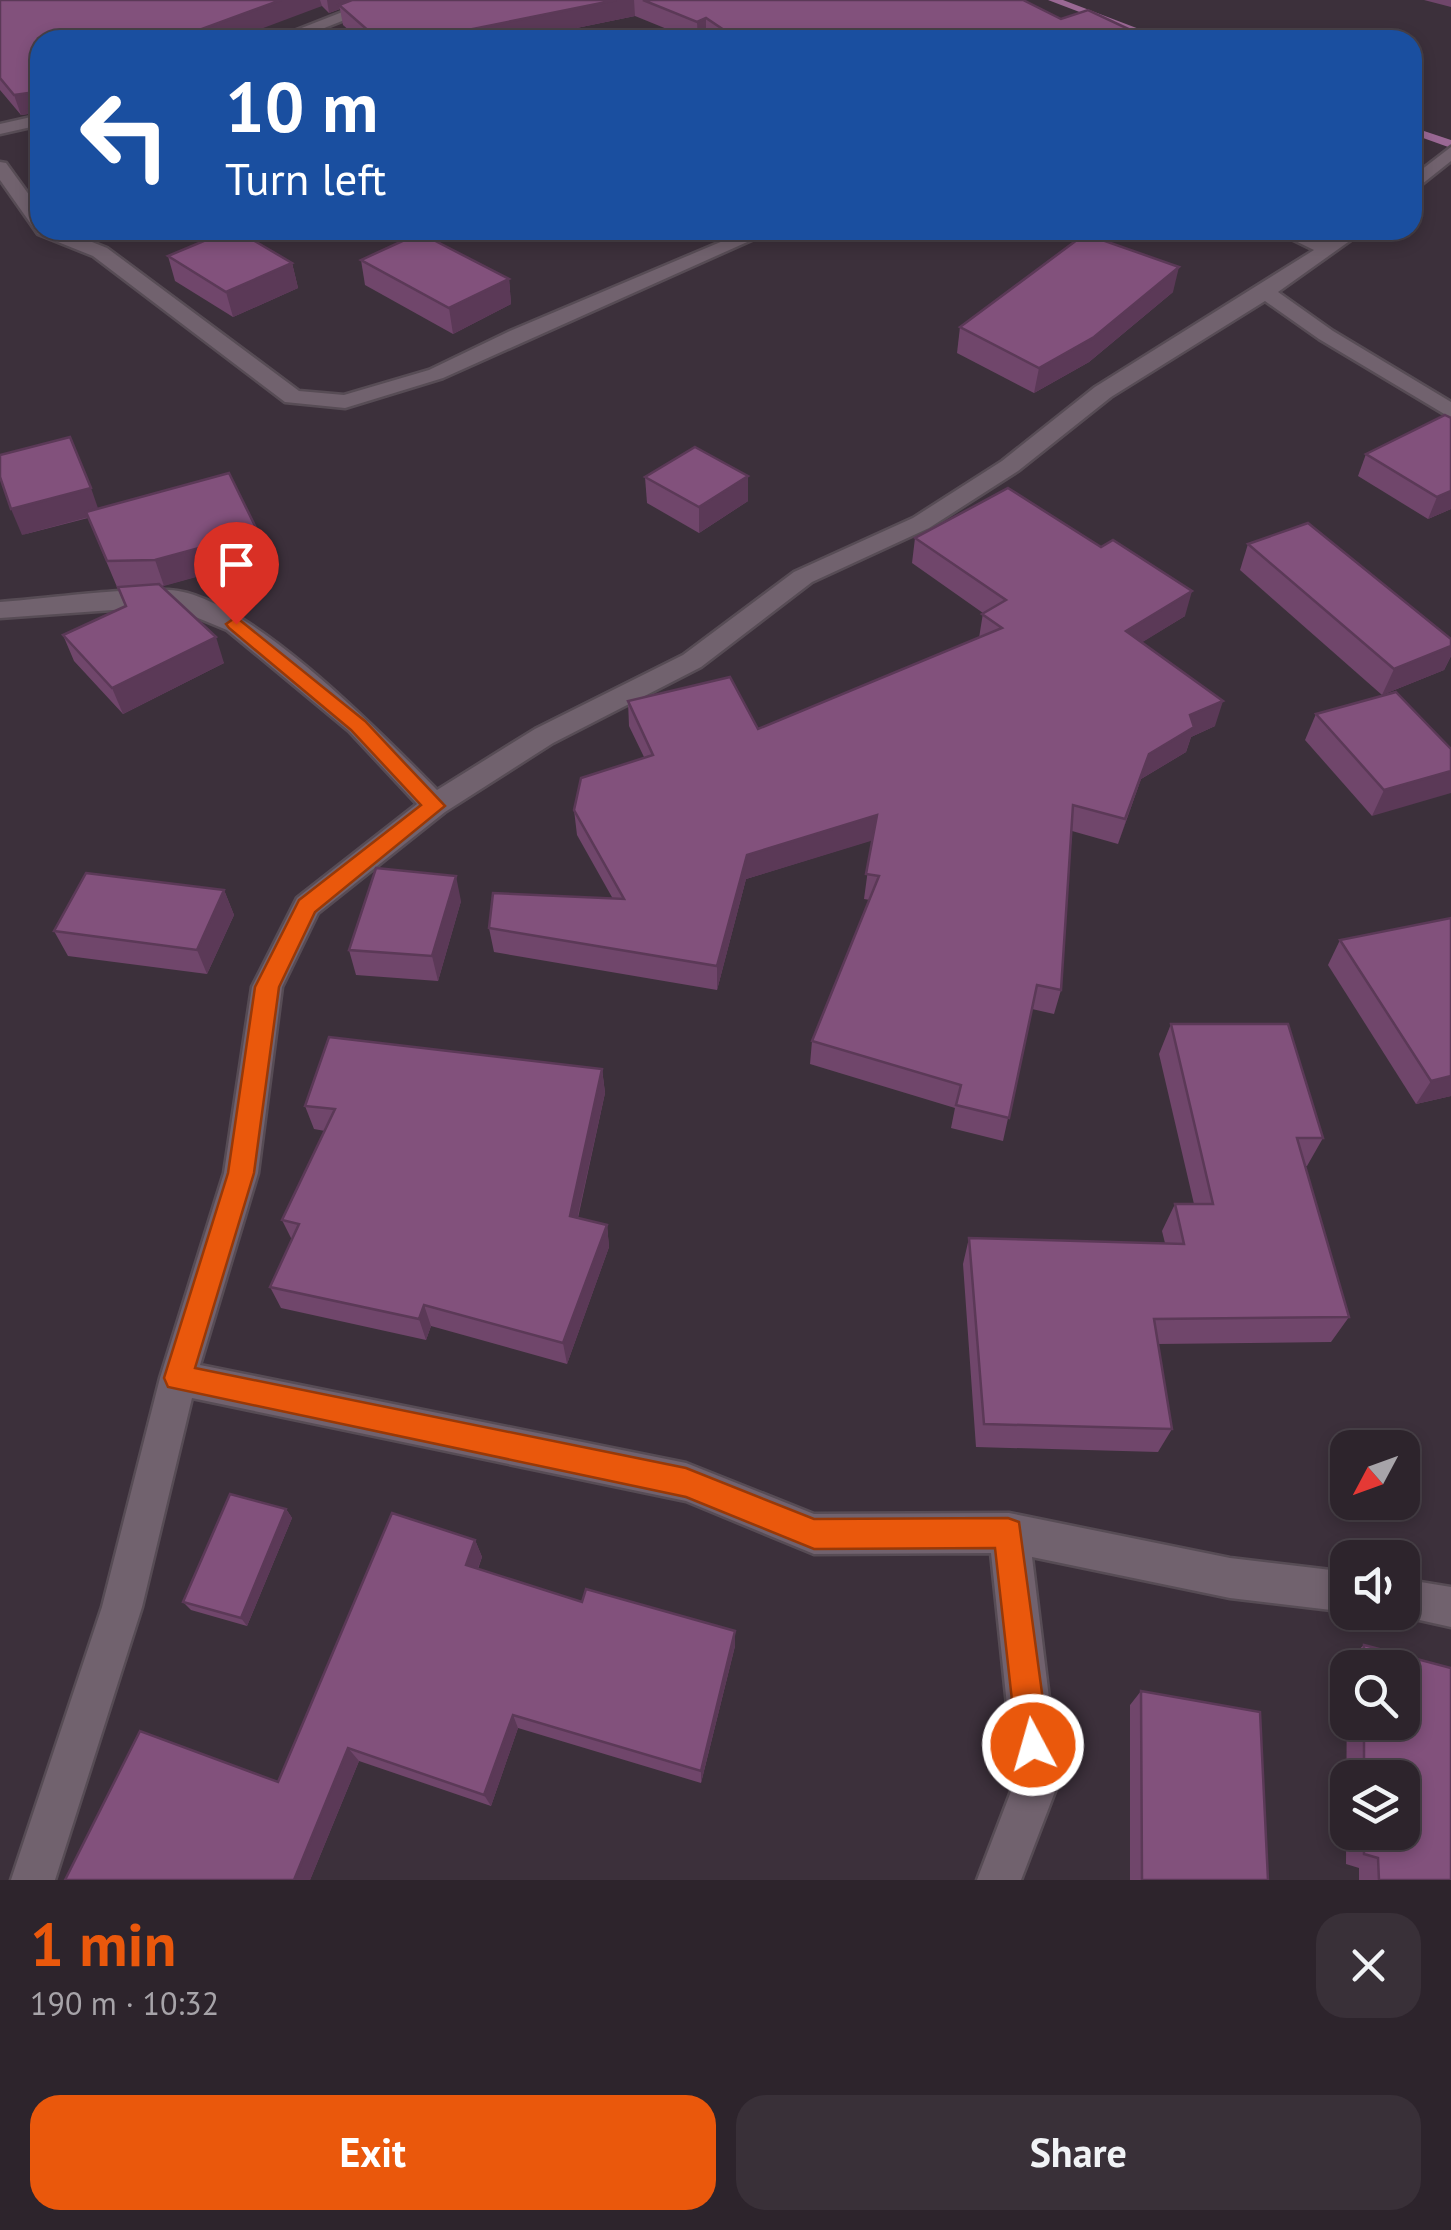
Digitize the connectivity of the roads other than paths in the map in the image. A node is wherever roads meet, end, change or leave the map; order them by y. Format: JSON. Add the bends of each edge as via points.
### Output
{"nodes":[{"id":1,"x":387,"y":0,"type":"edge"},
{"id":2,"x":312,"y":30,"type":"edge"},
{"id":3,"x":30,"y":122,"type":"edge"},
{"id":4,"x":0,"y":129,"type":"edge"},
{"id":5,"x":1451,"y":152,"type":"edge"},
{"id":6,"x":0,"y":168,"type":"edge"},
{"id":7,"x":1422,"y":178,"type":"edge"},
{"id":8,"x":30,"y":210,"type":"edge"},
{"id":9,"x":70,"y":240,"type":"edge"},
{"id":10,"x":741,"y":240,"type":"edge"},
{"id":11,"x":1306,"y":240,"type":"edge"},
{"id":12,"x":1341,"y":240,"type":"edge"},
{"id":13,"x":1327,"y":249,"type":"junction"},
{"id":14,"x":1266,"y":292,"type":"junction"},
{"id":15,"x":1451,"y":411,"type":"edge"},
{"id":16,"x":0,"y":610,"type":"edge"},
{"id":17,"x":434,"y":806,"type":"junction"},
{"id":18,"x":178,"y":1378,"type":"junction"},
{"id":19,"x":1008,"y":1533,"type":"junction"},
{"id":20,"x":1330,"y":1590,"type":"edge"},
{"id":21,"x":1420,"y":1602,"type":"edge"},
{"id":22,"x":1451,"y":1607,"type":"edge"},
{"id":23,"x":34,"y":1880,"type":"edge"},
{"id":24,"x":999,"y":1880,"type":"edge"}],
"edges":[{"from":1,"to":2,"type":"street","via":[[334,10]]},
{"from":3,"to":4,"type":"street"},
{"from":5,"to":7,"type":"street"},
{"from":6,"to":8,"type":"street"},
{"from":9,"to":10,"type":"street","via":[[100,252],[292,397],[345,402],[436,374]]},
{"from":11,"to":13,"type":"street"},
{"from":12,"to":13,"type":"street"},
{"from":13,"to":14,"type":"street"},
{"from":14,"to":15,"type":"street"},
{"from":14,"to":17,"type":"street","via":[[1103,392],[1010,466],[920,523],[803,577],[692,661],[544,736]]},
{"from":16,"to":17,"type":"street","via":[[172,598],[236,624],[358,726]]},
{"from":17,"to":18,"type":"street","via":[[307,906],[267,987],[241,1173]]},
{"from":18,"to":19,"type":"street","via":[[686,1482],[814,1534]]},
{"from":18,"to":23,"type":"street","via":[[122,1608]]},
{"from":19,"to":20,"type":"street","via":[[1230,1578]]},
{"from":19,"to":24,"type":"street","via":[[1037,1780]]},
{"from":21,"to":22,"type":"street"}]}
